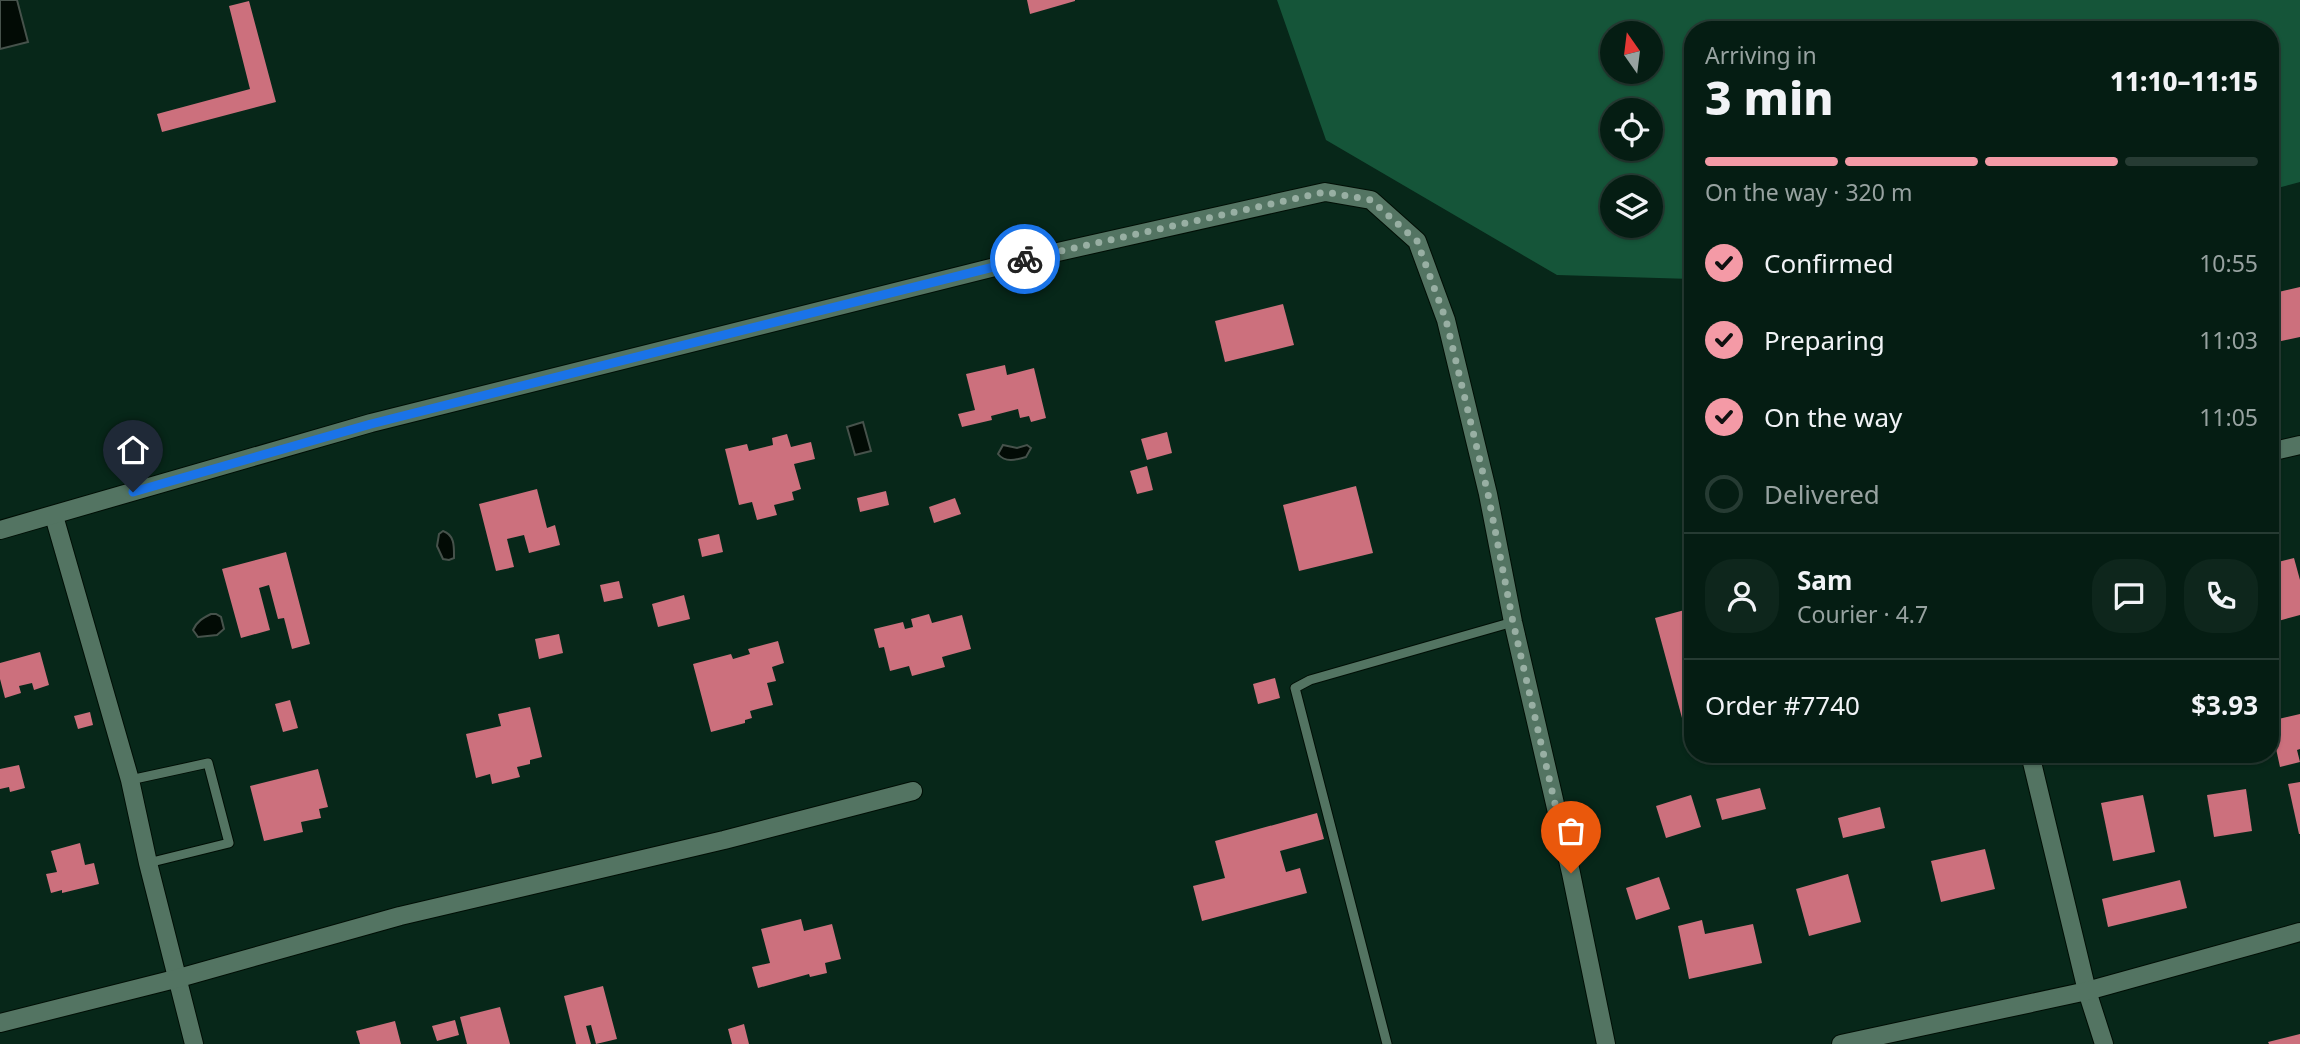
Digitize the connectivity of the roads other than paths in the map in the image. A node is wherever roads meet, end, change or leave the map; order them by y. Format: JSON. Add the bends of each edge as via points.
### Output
{"nodes":[{"id":1,"x":2300,"y":445,"type":"edge"},
{"id":2,"x":2279,"y":450,"type":"edge"},
{"id":3,"x":54,"y":516,"type":"junction"},
{"id":4,"x":0,"y":530,"type":"edge"},
{"id":5,"x":1513,"y":622,"type":"junction"},
{"id":6,"x":2032,"y":763,"type":"edge"},
{"id":7,"x":130,"y":779,"type":"junction"},
{"id":8,"x":913,"y":791,"type":"dead end"},
{"id":9,"x":148,"y":863,"type":"junction"},
{"id":10,"x":2300,"y":932,"type":"edge"},
{"id":11,"x":179,"y":978,"type":"junction"},
{"id":12,"x":2087,"y":990,"type":"junction"},
{"id":13,"x":0,"y":1023,"type":"edge"},
{"id":14,"x":194,"y":1044,"type":"edge"},
{"id":15,"x":1387,"y":1044,"type":"edge"},
{"id":16,"x":1606,"y":1044,"type":"edge"},
{"id":17,"x":1841,"y":1044,"type":"edge"},
{"id":18,"x":2104,"y":1044,"type":"edge"}],
"edges":[{"from":1,"to":2,"type":"street"},
{"from":3,"to":4,"type":"street"},
{"from":3,"to":5,"type":"street","via":[[384,420],[1031,258],[1325,192],[1371,200],[1417,241],[1446,320]]},
{"from":3,"to":7,"type":"street"},
{"from":5,"to":15,"type":"lane","via":[[1295,688]]},
{"from":5,"to":16,"type":"street"},
{"from":6,"to":12,"type":"street"},
{"from":7,"to":9,"type":"street"},
{"from":7,"to":9,"type":"lane","via":[[208,763],[229,843]]},
{"from":8,"to":11,"type":"street","via":[[400,916]]},
{"from":9,"to":11,"type":"street"},
{"from":10,"to":12,"type":"street"},
{"from":11,"to":13,"type":"street"},
{"from":11,"to":14,"type":"street"},
{"from":12,"to":17,"type":"street"},
{"from":12,"to":18,"type":"street"}]}
